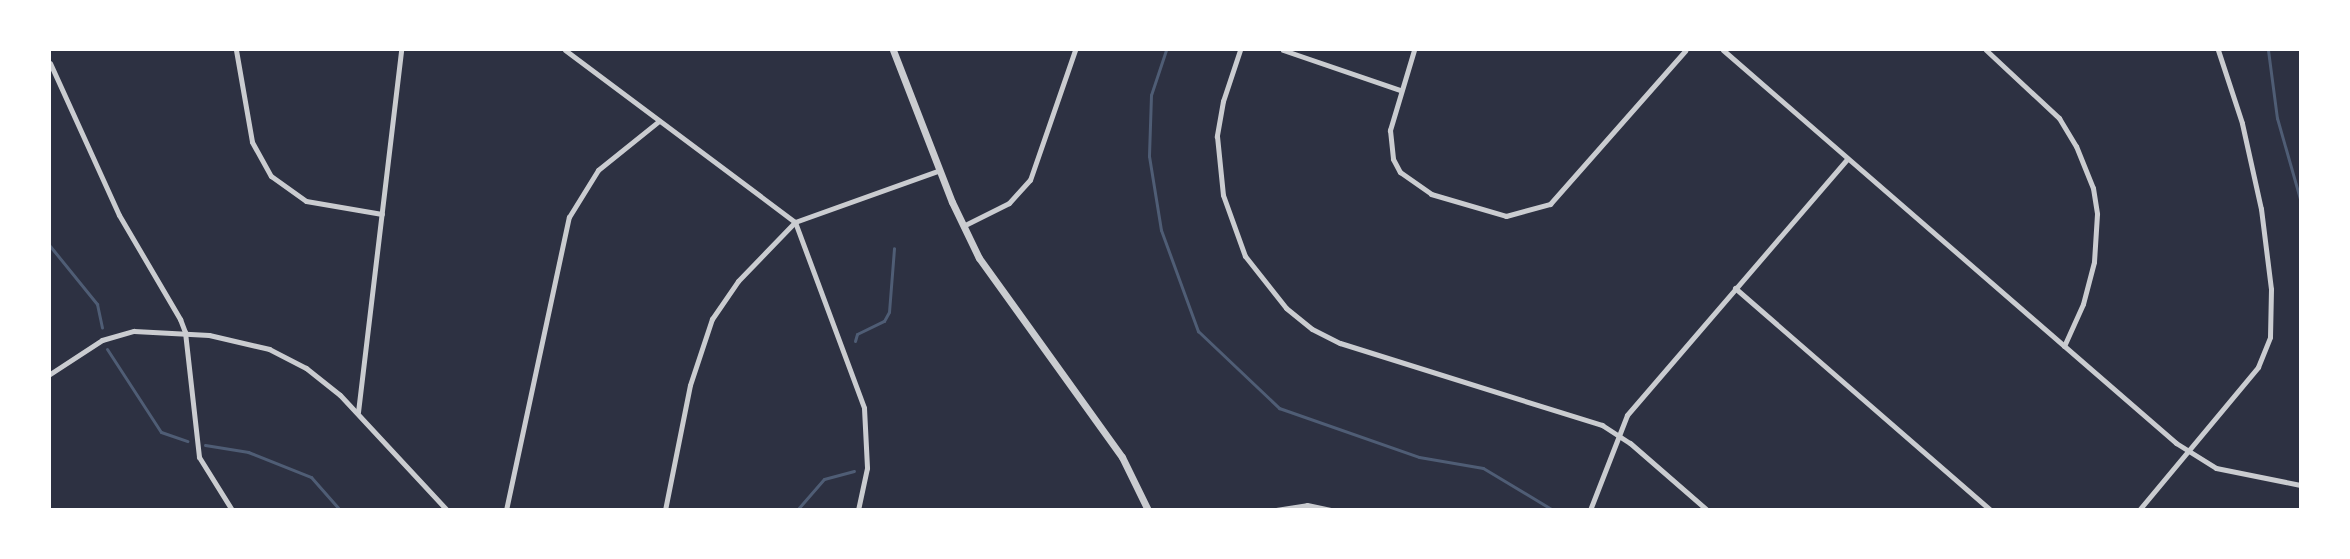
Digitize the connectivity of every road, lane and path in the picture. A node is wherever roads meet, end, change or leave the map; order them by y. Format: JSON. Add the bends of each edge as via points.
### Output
{"nodes":[{"id":1,"x":236,"y":50,"type":"edge"},
{"id":2,"x":401,"y":50,"type":"edge"},
{"id":3,"x":565,"y":50,"type":"edge"},
{"id":4,"x":893,"y":50,"type":"edge"},
{"id":5,"x":1075,"y":50,"type":"edge"},
{"id":6,"x":1240,"y":50,"type":"edge"},
{"id":7,"x":1283,"y":50,"type":"edge"},
{"id":8,"x":1414,"y":50,"type":"edge"},
{"id":9,"x":1686,"y":50,"type":"edge"},
{"id":10,"x":1723,"y":50,"type":"edge"},
{"id":11,"x":1986,"y":50,"type":"edge"},
{"id":12,"x":2218,"y":50,"type":"edge"},
{"id":13,"x":573,"y":52,"type":"edge"},
{"id":14,"x":50,"y":63,"type":"edge"},
{"id":15,"x":1400,"y":90,"type":"junction"},
{"id":16,"x":658,"y":121,"type":"junction"},
{"id":17,"x":1847,"y":159,"type":"junction"},
{"id":18,"x":940,"y":170,"type":"junction"},
{"id":19,"x":382,"y":214,"type":"junction"},
{"id":20,"x":795,"y":222,"type":"junction"},
{"id":21,"x":963,"y":226,"type":"junction"},
{"id":22,"x":1735,"y":288,"type":"junction"},
{"id":23,"x":185,"y":332,"type":"junction"},
{"id":24,"x":2064,"y":346,"type":"junction"},
{"id":25,"x":50,"y":374,"type":"edge"},
{"id":26,"x":358,"y":412,"type":"junction"},
{"id":27,"x":1619,"y":435,"type":"junction"},
{"id":28,"x":2187,"y":452,"type":"junction"},
{"id":29,"x":2301,"y":485,"type":"edge"},
{"id":30,"x":232,"y":510,"type":"edge"},
{"id":31,"x":447,"y":510,"type":"edge"},
{"id":32,"x":507,"y":510,"type":"edge"},
{"id":33,"x":665,"y":510,"type":"edge"},
{"id":34,"x":858,"y":510,"type":"edge"},
{"id":35,"x":1149,"y":510,"type":"edge"},
{"id":36,"x":1276,"y":510,"type":"edge"},
{"id":37,"x":1330,"y":510,"type":"edge"},
{"id":38,"x":1590,"y":510,"type":"edge"},
{"id":39,"x":1707,"y":510,"type":"edge"},
{"id":40,"x":1989,"y":510,"type":"edge"},
{"id":41,"x":2139,"y":510,"type":"edge"}],
"edges":[{"from":1,"to":19,"type":"street","via":[[252,142],[271,176],[306,201]]},
{"from":2,"to":19,"type":"street"},
{"from":3,"to":13,"type":"street"},
{"from":4,"to":18,"type":"street"},
{"from":5,"to":21,"type":"street","via":[[1030,180],[1009,203]]},
{"from":6,"to":27,"type":"street","via":[[1223,101],[1217,136],[1223,195],[1245,256],[1286,308],[1312,329],[1340,343],[1602,425]]},
{"from":7,"to":15,"type":"street"},
{"from":8,"to":15,"type":"street"},
{"from":9,"to":15,"type":"street","via":[[1550,204],[1518,215],[1506,216],[1431,194],[1409,181],[1393,159],[1390,144]]},
{"from":10,"to":17,"type":"street"},
{"from":11,"to":24,"type":"street","via":[[2059,118],[2076,146],[2093,188],[2097,214],[2094,262]]},
{"from":12,"to":28,"type":"street","via":[[2251,158],[2269,268],[2272,321],[2266,352],[2258,367]]},
{"from":13,"to":16,"type":"street"},
{"from":14,"to":23,"type":"street","via":[[119,215]]},
{"from":16,"to":20,"type":"street"},
{"from":16,"to":32,"type":"street","via":[[598,170],[569,217]]},
{"from":17,"to":22,"type":"street"},
{"from":17,"to":24,"type":"street"},
{"from":18,"to":20,"type":"street"},
{"from":18,"to":21,"type":"street"},
{"from":19,"to":26,"type":"street"},
{"from":20,"to":33,"type":"street","via":[[738,281],[712,319],[690,385]]},
{"from":20,"to":34,"type":"street","via":[[864,408],[867,468]]},
{"from":21,"to":35,"type":"street","via":[[1003,295],[1122,457]]},
{"from":22,"to":27,"type":"street","via":[[1627,415]]},
{"from":22,"to":40,"type":"street"},
{"from":23,"to":25,"type":"street","via":[[122,332],[102,340]]},
{"from":23,"to":26,"type":"street","via":[[234,339],[286,356]]},
{"from":23,"to":30,"type":"street","via":[[199,456]]},
{"from":24,"to":28,"type":"street"},
{"from":26,"to":31,"type":"street"},
{"from":27,"to":38,"type":"street"},
{"from":27,"to":39,"type":"street"},
{"from":28,"to":29,"type":"street","via":[[2216,468]]},
{"from":28,"to":41,"type":"street"},
{"from":36,"to":37,"type":"street","via":[[1307,505]]}]}
